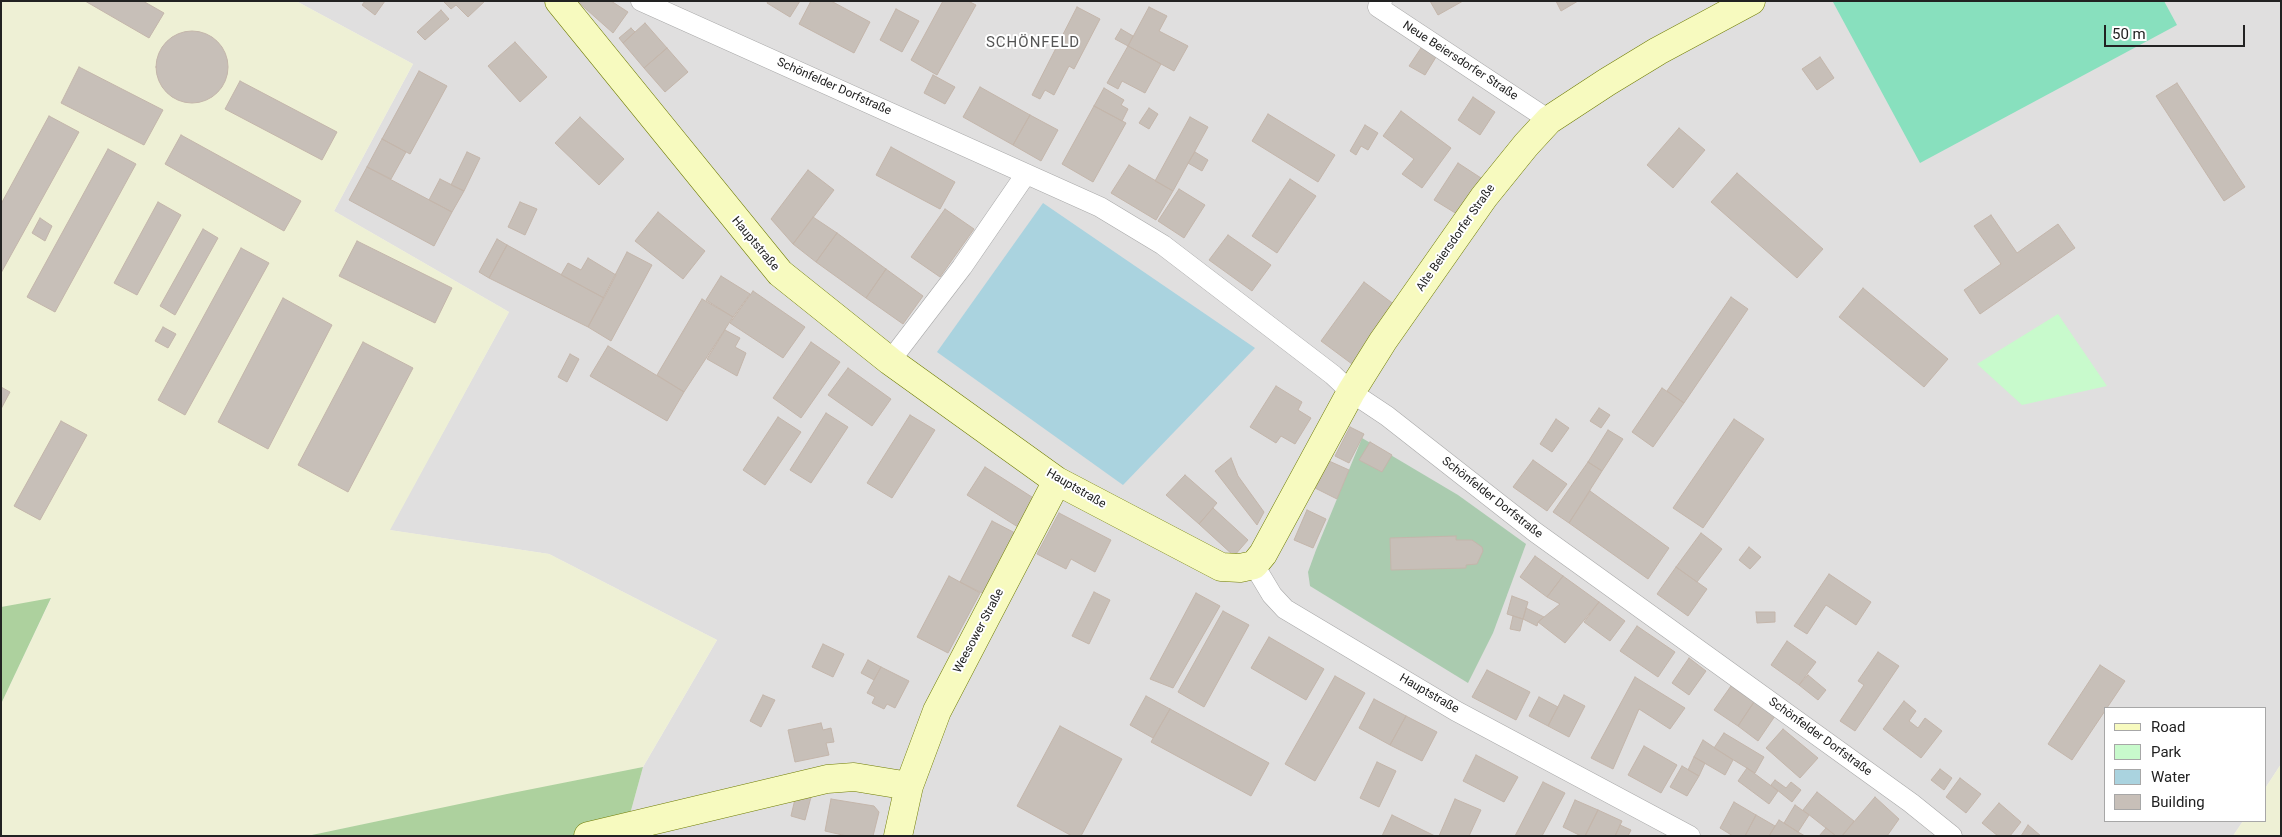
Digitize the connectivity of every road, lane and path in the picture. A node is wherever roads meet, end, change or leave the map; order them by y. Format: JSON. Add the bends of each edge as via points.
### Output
{"nodes":[{"id":1,"x":559,"y":1,"type":"edge"},
{"id":2,"x":641,"y":1,"type":"edge"},
{"id":3,"x":1382,"y":1,"type":"edge"},
{"id":4,"x":1751,"y":1,"type":"edge"},
{"id":5,"x":1549,"y":120,"type":"junction"},
{"id":6,"x":1026,"y":174,"type":"junction"},
{"id":7,"x":890,"y":361,"type":"junction"},
{"id":8,"x":1351,"y":392,"type":"junction"},
{"id":9,"x":1057,"y":481,"type":"junction"},
{"id":10,"x":1254,"y":565,"type":"junction"},
{"id":11,"x":909,"y":786,"type":"junction"},
{"id":12,"x":596,"y":834,"type":"edge"},
{"id":13,"x":898,"y":836,"type":"edge"},
{"id":14,"x":1690,"y":836,"type":"edge"},
{"id":15,"x":1952,"y":836,"type":"edge"}],
"edges":[{"from":1,"to":7,"type":"main road","name":"Hauptstraße","via":[[780,273]]},
{"from":2,"to":6,"type":"street","name":"Schönfelder Dorfstraße"},
{"from":3,"to":5,"type":"street","name":"Neue Beiersdorfer Straße","via":[[1378,7]]},
{"from":4,"to":5,"type":"main road","name":"Alte Beiersdorfer Straße","via":[[1658,51]]},
{"from":5,"to":8,"type":"main road","name":"Alte Beiersdorfer Straße","via":[[1484,197]]},
{"from":6,"to":7,"type":"street","via":[[962,267]]},
{"from":6,"to":8,"type":"street","name":"Schönfelder Dorfstraße","via":[[1100,208],[1163,245]]},
{"from":7,"to":9,"type":"main road","name":"Hauptstraße"},
{"from":8,"to":10,"type":"main road","name":"Alte Beiersdorfer Straße","via":[[1267,548]]},
{"from":8,"to":15,"type":"street","name":"Schönfelder Dorfstraße","via":[[1387,416],[1535,532],[1912,803]]},
{"from":9,"to":10,"type":"main road","name":"Hauptstraße","via":[[1221,567]]},
{"from":9,"to":11,"type":"main road","name":"Weesower Straße","via":[[937,711]]},
{"from":10,"to":14,"type":"street","name":"Hauptstraße","via":[[1272,595],[1285,609],[1456,711]]},
{"from":11,"to":12,"type":"main road","via":[[854,776],[827,779]]},
{"from":11,"to":13,"type":"main road","name":"Weesower Straße"}]}
